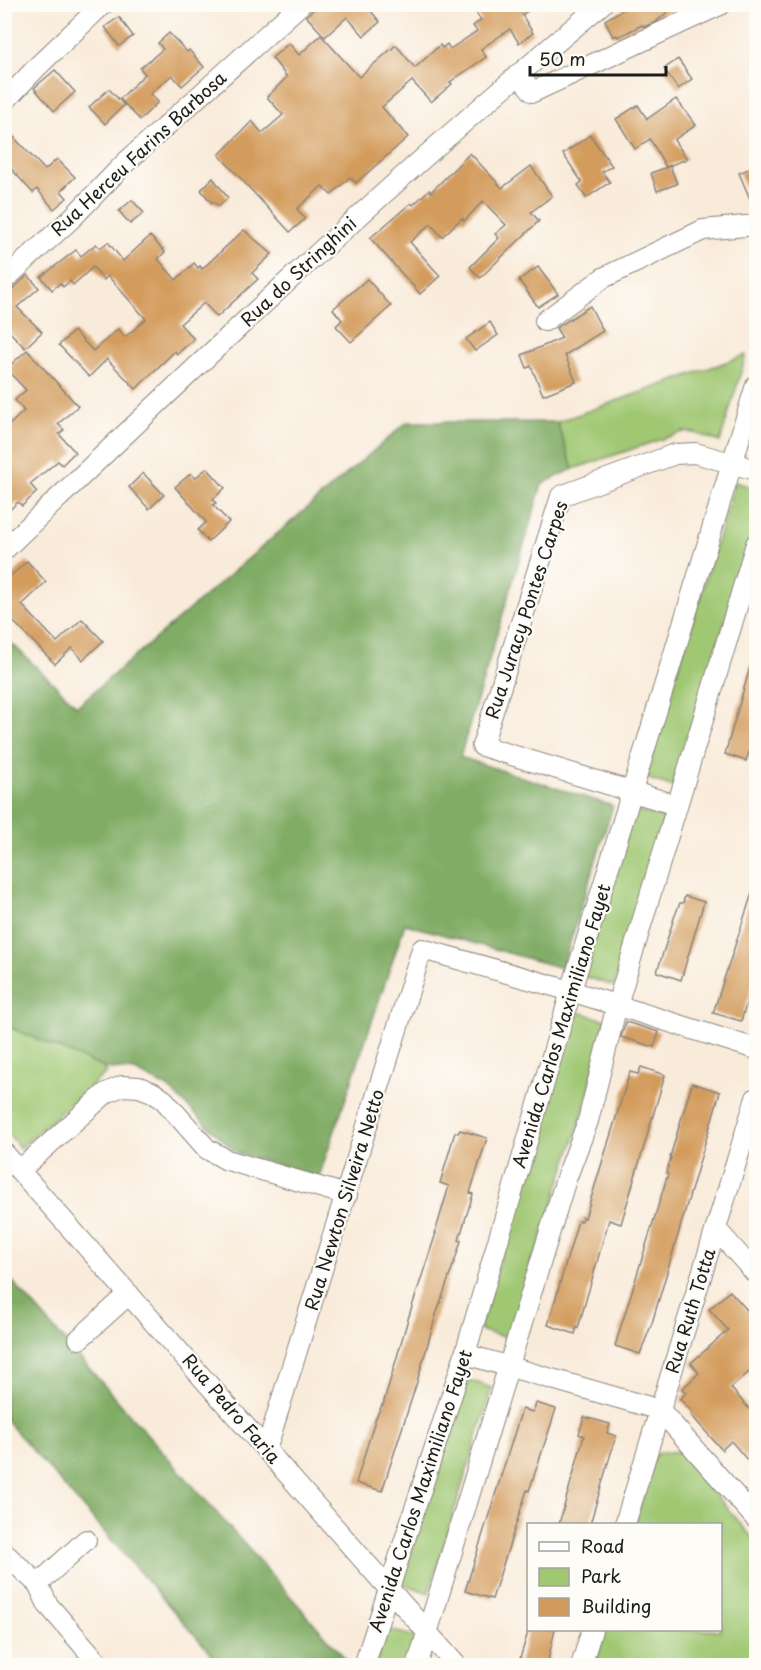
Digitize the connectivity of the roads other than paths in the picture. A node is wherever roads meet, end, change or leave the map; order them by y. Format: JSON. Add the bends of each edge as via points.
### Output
{"nodes":[{"id":1,"x":103,"y":4,"type":"edge"},
{"id":2,"x":301,"y":4,"type":"edge"},
{"id":3,"x":602,"y":4,"type":"edge"},
{"id":4,"x":723,"y":4,"type":"edge"},
{"id":5,"x":518,"y":74,"type":"junction"},
{"id":6,"x":4,"y":102,"type":"edge"},
{"id":7,"x":756,"y":225,"type":"edge"},
{"id":8,"x":4,"y":280,"type":"edge"},
{"id":9,"x":545,"y":321,"type":"dead end"},
{"id":10,"x":756,"y":385,"type":"edge"},
{"id":11,"x":733,"y":464,"type":"junction"},
{"id":12,"x":756,"y":470,"type":"edge"},
{"id":13,"x":756,"y":544,"type":"edge"},
{"id":14,"x":6,"y":545,"type":"edge"},
{"id":15,"x":632,"y":792,"type":"junction"},
{"id":16,"x":676,"y":805,"type":"junction"},
{"id":17,"x":571,"y":992,"type":"junction"},
{"id":18,"x":617,"y":1005,"type":"junction"},
{"id":19,"x":756,"y":1049,"type":"edge"},
{"id":20,"x":756,"y":1098,"type":"edge"},
{"id":21,"x":4,"y":1153,"type":"edge"},
{"id":22,"x":20,"y":1170,"type":"junction"},
{"id":23,"x":347,"y":1195,"type":"junction"},
{"id":24,"x":716,"y":1229,"type":"junction"},
{"id":25,"x":756,"y":1274,"type":"edge"},
{"id":26,"x":129,"y":1294,"type":"junction"},
{"id":27,"x":79,"y":1339,"type":"dead end"},
{"id":28,"x":465,"y":1354,"type":"junction"},
{"id":29,"x":508,"y":1368,"type":"junction"},
{"id":30,"x":660,"y":1410,"type":"junction"},
{"id":31,"x":266,"y":1449,"type":"junction"},
{"id":32,"x":756,"y":1519,"type":"edge"},
{"id":33,"x":625,"y":1523,"type":"edge"},
{"id":34,"x":86,"y":1540,"type":"dead end"},
{"id":35,"x":4,"y":1552,"type":"edge"},
{"id":36,"x":38,"y":1584,"type":"junction"},
{"id":37,"x":389,"y":1589,"type":"junction"},
{"id":38,"x":591,"y":1631,"type":"edge"},
{"id":39,"x":427,"y":1632,"type":"junction"},
{"id":40,"x":101,"y":1665,"type":"edge"},
{"id":41,"x":364,"y":1665,"type":"edge"},
{"id":42,"x":417,"y":1665,"type":"edge"},
{"id":43,"x":457,"y":1665,"type":"edge"},
{"id":44,"x":581,"y":1665,"type":"edge"}],
"edges":[{"from":1,"to":6,"type":"street"},
{"from":2,"to":8,"type":"street","name":"Rua Herceu Farins Barbosa","via":[[125,163]]},
{"from":3,"to":5,"type":"street","name":"Rua do Stringhini"},
{"from":4,"to":5,"type":"street","via":[[533,93]]},
{"from":5,"to":14,"type":"street","name":"Rua do Stringhini","via":[[358,215]]},
{"from":7,"to":9,"type":"street","via":[[703,230],[603,278]]},
{"from":10,"to":11,"type":"street","name":"Avenida Carlos Maximiliano Fayet"},
{"from":11,"to":12,"type":"street"},
{"from":11,"to":15,"type":"street","name":"Avenida Carlos Maximiliano Fayet"},
{"from":11,"to":15,"type":"street","name":"Rua Juracy Pontes Carpes","via":[[695,453],[675,454],[561,496],[482,746]]},
{"from":13,"to":16,"type":"street"},
{"from":15,"to":16,"type":"street"},
{"from":15,"to":17,"type":"street","name":"Avenida Carlos Maximiliano Fayet"},
{"from":16,"to":18,"type":"street"},
{"from":17,"to":18,"type":"street"},
{"from":17,"to":23,"type":"street","name":"Rua Newton Silveira Netto","via":[[422,949]]},
{"from":17,"to":28,"type":"street","name":"Avenida Carlos Maximiliano Fayet"},
{"from":18,"to":19,"type":"street"},
{"from":18,"to":29,"type":"street","via":[[588,1121],[566,1179]]},
{"from":20,"to":24,"type":"street","name":"Rua Ruth Totta"},
{"from":21,"to":22,"type":"street","name":"Rua Pedro Faria"},
{"from":22,"to":23,"type":"street","via":[[106,1093],[122,1086],[139,1087],[164,1100],[207,1149],[227,1160]]},
{"from":22,"to":26,"type":"street","name":"Rua Pedro Faria"},
{"from":23,"to":31,"type":"street","name":"Rua Newton Silveira Netto"},
{"from":24,"to":25,"type":"street"},
{"from":24,"to":30,"type":"street","name":"Rua Ruth Totta"},
{"from":26,"to":27,"type":"street"},
{"from":26,"to":31,"type":"street","name":"Rua Pedro Faria"},
{"from":28,"to":29,"type":"street"},
{"from":28,"to":37,"type":"street","name":"Avenida Carlos Maximiliano Fayet"},
{"from":29,"to":30,"type":"street"},
{"from":29,"to":39,"type":"street"},
{"from":30,"to":32,"type":"street"},
{"from":30,"to":33,"type":"street","name":"Rua Ruth Totta"},
{"from":31,"to":37,"type":"street","name":"Rua Pedro Faria"},
{"from":34,"to":36,"type":"street"},
{"from":35,"to":36,"type":"street"},
{"from":36,"to":40,"type":"street","via":[[48,1605]]},
{"from":37,"to":39,"type":"street","name":"Rua Pedro Faria"},
{"from":37,"to":41,"type":"street","name":"Avenida Carlos Maximiliano Fayet"},
{"from":38,"to":44,"type":"street"},
{"from":39,"to":42,"type":"street"},
{"from":39,"to":43,"type":"street","name":"Rua Pedro Faria"}]}
